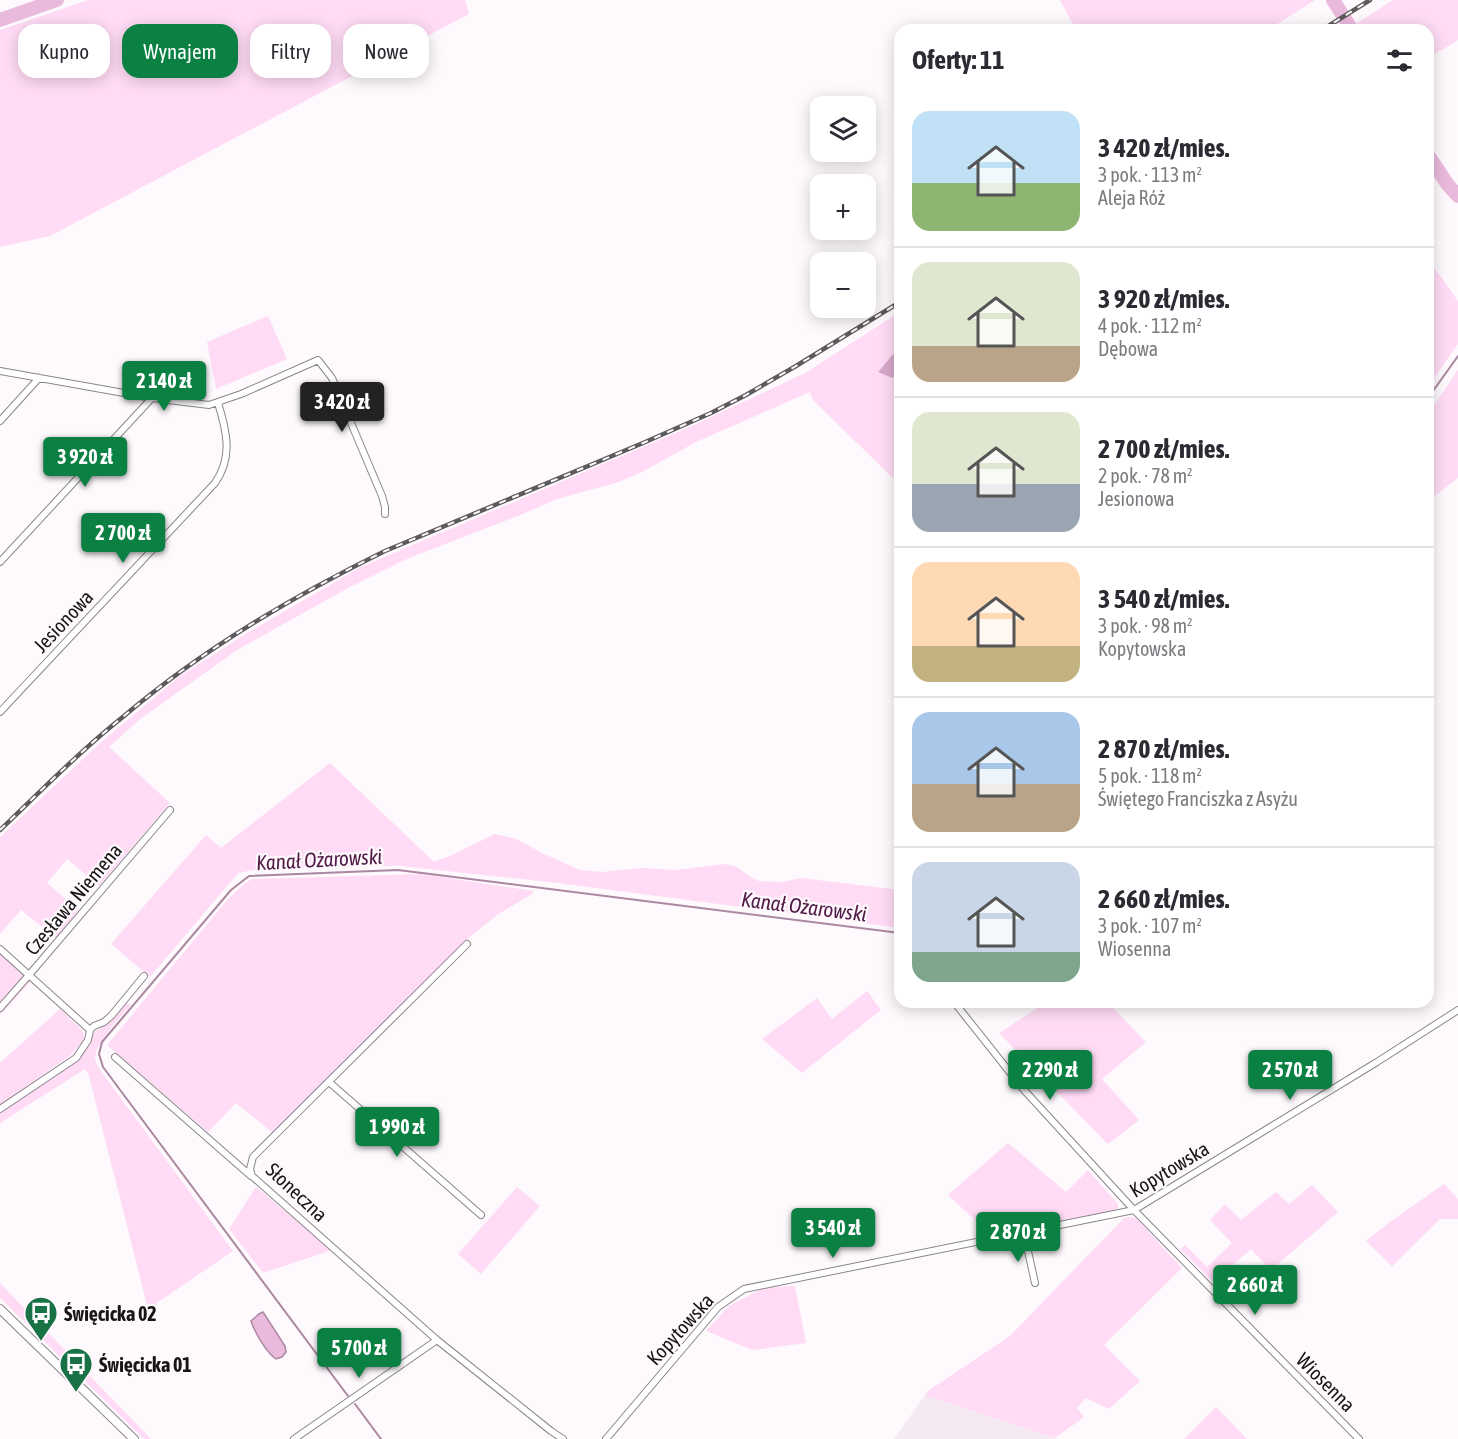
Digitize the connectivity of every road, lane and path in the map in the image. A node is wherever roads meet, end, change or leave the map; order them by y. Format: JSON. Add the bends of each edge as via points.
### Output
{"nodes":[{"id":1,"x":0,"y":371,"type":"edge"},
{"id":2,"x":39,"y":378,"type":"junction"},
{"id":3,"x":152,"y":398,"type":"junction"},
{"id":4,"x":218,"y":403,"type":"junction"},
{"id":5,"x":0,"y":421,"type":"edge"},
{"id":6,"x":385,"y":514,"type":"dead end"},
{"id":7,"x":0,"y":562,"type":"edge"},
{"id":8,"x":0,"y":712,"type":"edge"},
{"id":9,"x":170,"y":810,"type":"dead end"},
{"id":10,"x":467,"y":944,"type":"dead end"},
{"id":11,"x":0,"y":949,"type":"edge"},
{"id":12,"x":29,"y":975,"type":"junction"},
{"id":13,"x":144,"y":976,"type":"dead end"},
{"id":14,"x":0,"y":1008,"type":"edge"},
{"id":15,"x":959,"y":1008,"type":"edge"},
{"id":16,"x":1458,"y":1010,"type":"edge"},
{"id":17,"x":90,"y":1030,"type":"junction"},
{"id":18,"x":115,"y":1057,"type":"dead end"},
{"id":19,"x":328,"y":1082,"type":"junction"},
{"id":20,"x":0,"y":1109,"type":"edge"},
{"id":21,"x":252,"y":1176,"type":"junction"},
{"id":22,"x":1134,"y":1210,"type":"junction"},
{"id":23,"x":481,"y":1215,"type":"dead end"},
{"id":24,"x":1024,"y":1233,"type":"junction"},
{"id":25,"x":1035,"y":1284,"type":"dead end"},
{"id":26,"x":0,"y":1309,"type":"edge"},
{"id":27,"x":437,"y":1340,"type":"junction"},
{"id":28,"x":134,"y":1439,"type":"edge"},
{"id":29,"x":294,"y":1439,"type":"edge"},
{"id":30,"x":563,"y":1439,"type":"edge"},
{"id":31,"x":606,"y":1439,"type":"edge"},
{"id":32,"x":1359,"y":1439,"type":"edge"}],
"edges":[{"from":1,"to":2,"type":"street"},
{"from":2,"to":3,"type":"street"},
{"from":2,"to":5,"type":"street"},
{"from":3,"to":4,"type":"street"},
{"from":3,"to":7,"type":"street"},
{"from":4,"to":6,"type":"street","via":[[318,360],[332,378],[382,496]]},
{"from":4,"to":8,"type":"street","name":"Jesionowa","via":[[227,453],[215,483]]},
{"from":9,"to":12,"type":"street","name":"Czesława Niemena"},
{"from":10,"to":19,"type":"street","name":"Słoneczna"},
{"from":11,"to":12,"type":"street"},
{"from":12,"to":14,"type":"street","name":"Czesława Niemena"},
{"from":12,"to":17,"type":"street"},
{"from":13,"to":17,"type":"street","via":[[111,1016]]},
{"from":15,"to":22,"type":"street","name":"Wiosenna","via":[[1024,1090]]},
{"from":16,"to":22,"type":"street","name":"Kopytowska"},
{"from":17,"to":20,"type":"street","via":[[76,1058]]},
{"from":18,"to":21,"type":"street"},
{"from":19,"to":21,"type":"street","name":"Słoneczna","via":[[253,1157]]},
{"from":19,"to":23,"type":"street"},
{"from":21,"to":27,"type":"street","name":"Słoneczna"},
{"from":22,"to":24,"type":"street","name":"Kopytowska"},
{"from":22,"to":32,"type":"street","name":"Wiosenna"},
{"from":24,"to":25,"type":"street"},
{"from":24,"to":31,"type":"street","name":"Kopytowska","via":[[744,1289],[718,1307]]},
{"from":26,"to":28,"type":"main road"},
{"from":27,"to":29,"type":"street"},
{"from":27,"to":30,"type":"street","name":"Słoneczna"}]}
